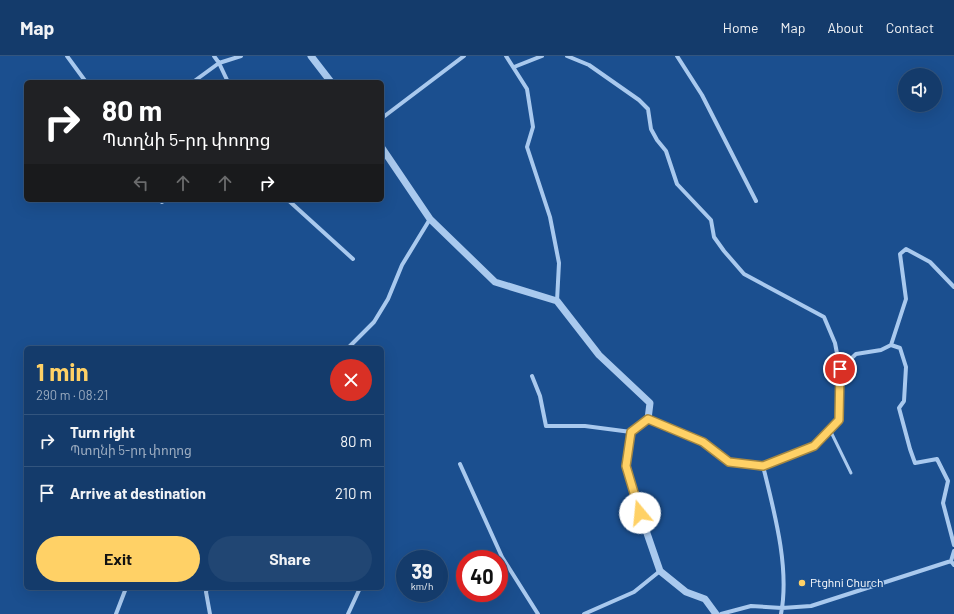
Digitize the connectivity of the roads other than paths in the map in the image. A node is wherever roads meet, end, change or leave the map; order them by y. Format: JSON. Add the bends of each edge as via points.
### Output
{"nodes":[{"id":1,"x":67,"y":56,"type":"edge"},
{"id":2,"x":214,"y":56,"type":"edge"},
{"id":3,"x":241,"y":56,"type":"edge"},
{"id":4,"x":311,"y":56,"type":"edge"},
{"id":5,"x":464,"y":56,"type":"edge"},
{"id":6,"x":506,"y":56,"type":"edge"},
{"id":7,"x":542,"y":56,"type":"edge"},
{"id":8,"x":567,"y":56,"type":"edge"},
{"id":9,"x":677,"y":56,"type":"edge"},
{"id":10,"x":219,"y":63,"type":"junction"},
{"id":11,"x":514,"y":67,"type":"junction"},
{"id":12,"x":85,"y":80,"type":"edge"},
{"id":13,"x":197,"y":80,"type":"edge"},
{"id":14,"x":227,"y":80,"type":"edge"},
{"id":15,"x":329,"y":80,"type":"edge"},
{"id":16,"x":384,"y":116,"type":"edge"},
{"id":17,"x":384,"y":151,"type":"edge"},
{"id":18,"x":756,"y":201,"type":"dead end"},
{"id":19,"x":290,"y":202,"type":"edge"},
{"id":20,"x":430,"y":219,"type":"junction"},
{"id":21,"x":353,"y":259,"type":"dead end"},
{"id":22,"x":954,"y":287,"type":"edge"},
{"id":23,"x":557,"y":301,"type":"junction"},
{"id":24,"x":891,"y":345,"type":"junction"},
{"id":25,"x":350,"y":346,"type":"edge"},
{"id":26,"x":840,"y":369,"type":"junction"},
{"id":27,"x":532,"y":376,"type":"dead end"},
{"id":28,"x":648,"y":419,"type":"junction"},
{"id":29,"x":830,"y":430,"type":"junction"},
{"id":30,"x":631,"y":432,"type":"junction"},
{"id":31,"x":460,"y":464,"type":"dead end"},
{"id":32,"x":763,"y":466,"type":"junction"},
{"id":33,"x":851,"y":474,"type":"dead end"},
{"id":34,"x":954,"y":545,"type":"edge"},
{"id":35,"x":954,"y":551,"type":"edge"},
{"id":36,"x":951,"y":561,"type":"junction"},
{"id":37,"x":954,"y":565,"type":"edge"},
{"id":38,"x":660,"y":571,"type":"junction"},
{"id":39,"x":125,"y":590,"type":"edge"},
{"id":40,"x":207,"y":590,"type":"edge"},
{"id":41,"x":359,"y":590,"type":"edge"},
{"id":42,"x":782,"y":608,"type":"junction"},
{"id":43,"x":116,"y":614,"type":"edge"},
{"id":44,"x":210,"y":614,"type":"edge"},
{"id":45,"x":348,"y":614,"type":"edge"},
{"id":46,"x":538,"y":614,"type":"edge"},
{"id":47,"x":584,"y":614,"type":"edge"},
{"id":48,"x":716,"y":614,"type":"edge"},
{"id":49,"x":721,"y":614,"type":"edge"},
{"id":50,"x":780,"y":614,"type":"edge"}],
"edges":[{"from":1,"to":12,"type":"street"},
{"from":2,"to":10,"type":"street"},
{"from":3,"to":10,"type":"street"},
{"from":4,"to":15,"type":"street"},
{"from":5,"to":16,"type":"street"},
{"from":6,"to":11,"type":"street"},
{"from":7,"to":11,"type":"street"},
{"from":8,"to":26,"type":"street","via":[[589,65],[634,96],[648,109],[651,129],[666,150],[676,184],[711,220],[714,237],[724,251],[744,274],[824,317],[835,343]]},
{"from":9,"to":18,"type":"street","via":[[702,95]]},
{"from":10,"to":13,"type":"street"},
{"from":10,"to":14,"type":"street"},
{"from":11,"to":23,"type":"street","via":[[527,89],[534,127],[527,147],[550,217],[559,262]]},
{"from":17,"to":20,"type":"street"},
{"from":19,"to":21,"type":"street"},
{"from":20,"to":23,"type":"street","via":[[495,282]]},
{"from":20,"to":25,"type":"street","via":[[402,265],[388,299],[374,322]]},
{"from":22,"to":24,"type":"street","via":[[930,262],[906,249],[900,254],[906,299]]},
{"from":23,"to":28,"type":"street","via":[[599,355],[650,403]]},
{"from":24,"to":26,"type":"street","via":[[881,350],[856,354]]},
{"from":24,"to":34,"type":"street","via":[[900,348],[906,367],[904,401],[900,408],[915,463],[937,459],[948,481],[943,503]]},
{"from":26,"to":29,"type":"street","via":[[839,420]]},
{"from":27,"to":30,"type":"street","via":[[540,396],[546,426],[585,426]]},
{"from":28,"to":30,"type":"street"},
{"from":28,"to":32,"type":"street","via":[[703,442],[729,462]]},
{"from":29,"to":32,"type":"street","via":[[814,446]]},
{"from":29,"to":33,"type":"lane"},
{"from":30,"to":38,"type":"street","via":[[626,466]]},
{"from":31,"to":46,"type":"street","via":[[502,557]]},
{"from":32,"to":42,"type":"street","via":[[784,564]]},
{"from":35,"to":36,"type":"street"},
{"from":36,"to":37,"type":"street"},
{"from":36,"to":42,"type":"street","via":[[811,606]]},
{"from":38,"to":47,"type":"street","via":[[634,592]]},
{"from":38,"to":48,"type":"street","via":[[686,592],[705,599]]},
{"from":39,"to":43,"type":"street"},
{"from":40,"to":44,"type":"street"},
{"from":41,"to":45,"type":"street"},
{"from":42,"to":49,"type":"street","via":[[751,606]]},
{"from":42,"to":50,"type":"street"}]}
